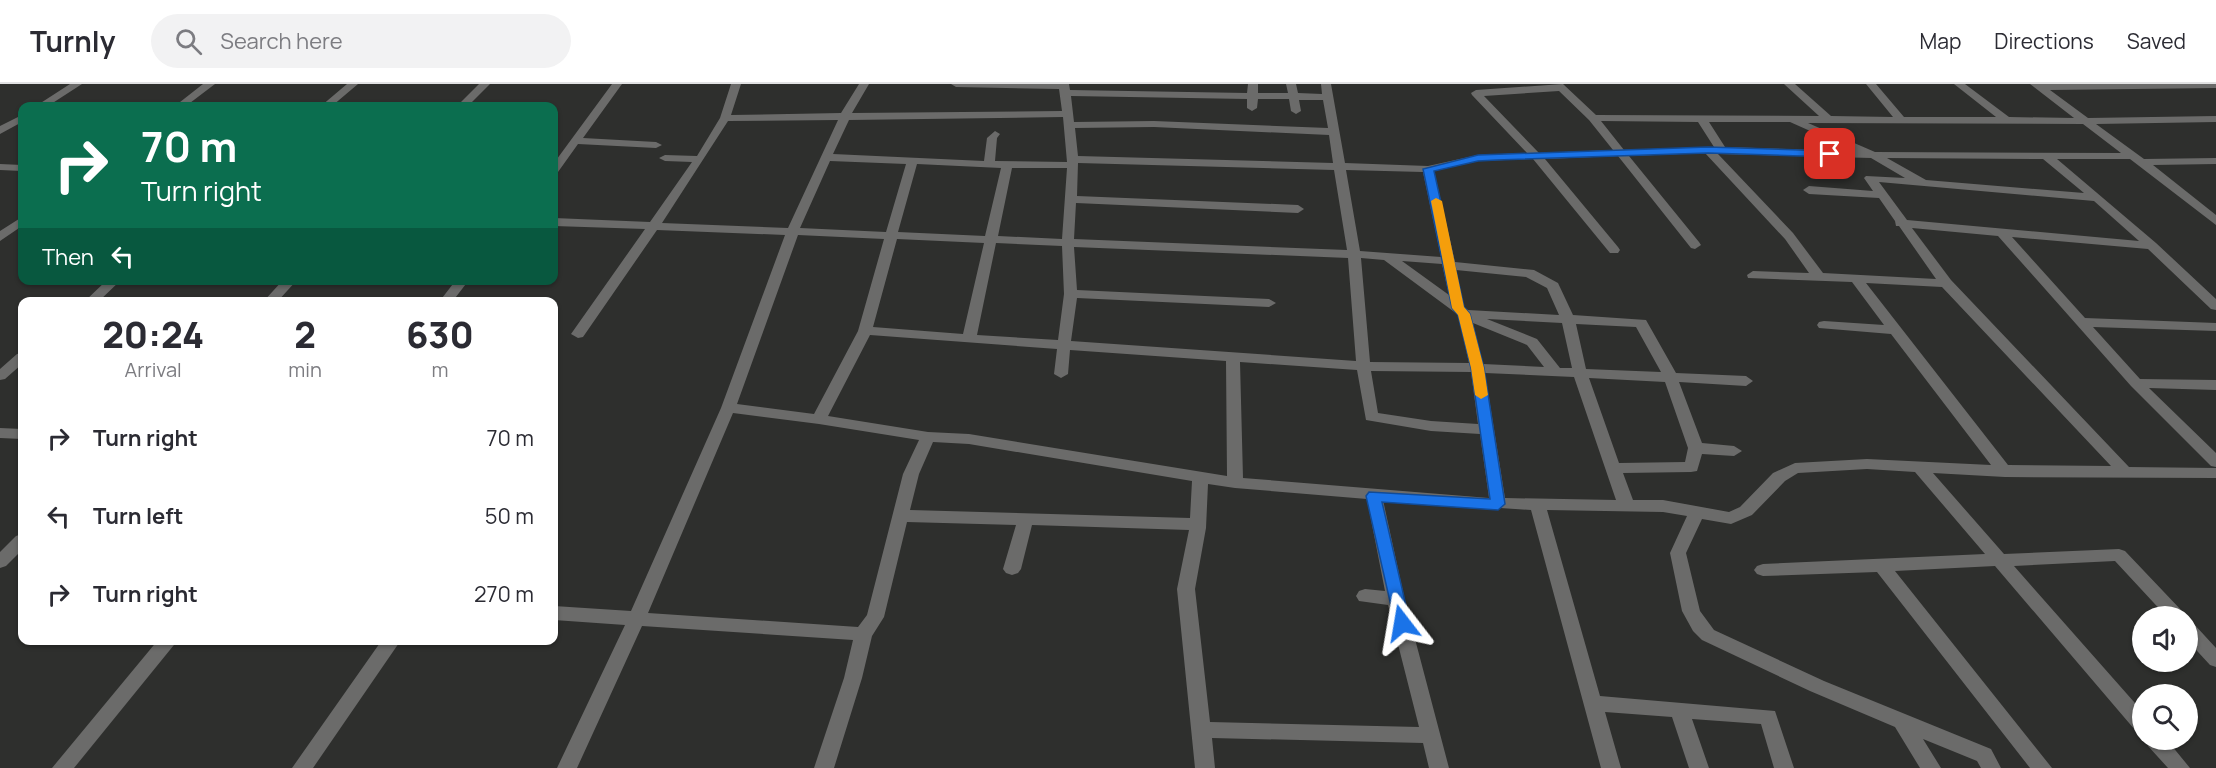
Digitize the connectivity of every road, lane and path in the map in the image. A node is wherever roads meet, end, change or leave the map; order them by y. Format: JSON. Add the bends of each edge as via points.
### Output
{"nodes":[{"id":1,"x":77,"y":84,"type":"edge"},
{"id":2,"x":210,"y":84,"type":"edge"},
{"id":3,"x":353,"y":84,"type":"edge"},
{"id":4,"x":485,"y":84,"type":"edge"},
{"id":5,"x":617,"y":84,"type":"edge"},
{"id":6,"x":736,"y":84,"type":"edge"},
{"id":7,"x":864,"y":84,"type":"edge"},
{"id":8,"x":956,"y":84,"type":"edge"},
{"id":9,"x":1253,"y":84,"type":"edge"},
{"id":10,"x":1291,"y":84,"type":"edge"},
{"id":11,"x":1326,"y":84,"type":"edge"},
{"id":12,"x":1789,"y":84,"type":"edge"},
{"id":13,"x":1871,"y":84,"type":"edge"},
{"id":14,"x":1959,"y":84,"type":"edge"},
{"id":15,"x":2216,"y":85,"type":"edge"},
{"id":16,"x":1559,"y":86,"type":"edge"},
{"id":17,"x":2037,"y":86,"type":"edge"},
{"id":18,"x":1065,"y":88,"type":"edge"},
{"id":19,"x":1207,"y":95,"type":"junction"},
{"id":20,"x":1253,"y":96,"type":"junction"},
{"id":21,"x":1294,"y":96,"type":"junction"},
{"id":22,"x":1329,"y":97,"type":"junction"},
{"id":23,"x":47,"y":102,"type":"edge"},
{"id":24,"x":185,"y":102,"type":"edge"},
{"id":25,"x":331,"y":102,"type":"edge"},
{"id":26,"x":466,"y":102,"type":"edge"},
{"id":27,"x":1252,"y":108,"type":"dead end"},
{"id":28,"x":1205,"y":109,"type":"dead end"},
{"id":29,"x":1296,"y":111,"type":"dead end"},
{"id":30,"x":725,"y":118,"type":"junction"},
{"id":31,"x":844,"y":118,"type":"junction"},
{"id":32,"x":1593,"y":118,"type":"junction"},
{"id":33,"x":1701,"y":118,"type":"junction"},
{"id":34,"x":1789,"y":118,"type":"junction"},
{"id":35,"x":1827,"y":118,"type":"junction"},
{"id":36,"x":1900,"y":118,"type":"junction"},
{"id":37,"x":2005,"y":119,"type":"junction"},
{"id":38,"x":2216,"y":119,"type":"edge"},
{"id":39,"x":18,"y":120,"type":"edge"},
{"id":40,"x":1068,"y":120,"type":"junction"},
{"id":41,"x":2083,"y":121,"type":"junction"},
{"id":42,"x":0,"y":131,"type":"edge"},
{"id":43,"x":1335,"y":132,"type":"junction"},
{"id":44,"x":995,"y":134,"type":"dead end"},
{"id":45,"x":575,"y":141,"type":"junction"},
{"id":46,"x":656,"y":145,"type":"dead end"},
{"id":47,"x":1708,"y":150,"type":"junction"},
{"id":48,"x":1722,"y":151,"type":"junction"},
{"id":49,"x":1624,"y":154,"type":"junction"},
{"id":50,"x":1873,"y":155,"type":"junction"},
{"id":51,"x":1536,"y":156,"type":"junction"},
{"id":52,"x":2046,"y":156,"type":"junction"},
{"id":53,"x":827,"y":157,"type":"junction"},
{"id":54,"x":665,"y":158,"type":"dead end"},
{"id":55,"x":700,"y":159,"type":"junction"},
{"id":56,"x":2136,"y":159,"type":"junction"},
{"id":57,"x":912,"y":161,"type":"junction"},
{"id":58,"x":2216,"y":161,"type":"edge"},
{"id":59,"x":1072,"y":162,"type":"junction"},
{"id":60,"x":558,"y":164,"type":"edge"},
{"id":61,"x":988,"y":164,"type":"junction"},
{"id":62,"x":1007,"y":165,"type":"junction"},
{"id":63,"x":0,"y":167,"type":"edge"},
{"id":64,"x":1341,"y":167,"type":"junction"},
{"id":65,"x":18,"y":168,"type":"edge"},
{"id":66,"x":1428,"y":169,"type":"junction"},
{"id":67,"x":1923,"y":183,"type":"junction"},
{"id":68,"x":1809,"y":190,"type":"dead end"},
{"id":69,"x":1881,"y":195,"type":"junction"},
{"id":70,"x":2097,"y":198,"type":"junction"},
{"id":71,"x":1072,"y":199,"type":"junction"},
{"id":72,"x":1298,"y":209,"type":"dead end"},
{"id":73,"x":2216,"y":221,"type":"edge"},
{"id":74,"x":558,"y":222,"type":"edge"},
{"id":75,"x":1900,"y":223,"type":"junction"},
{"id":76,"x":18,"y":224,"type":"edge"},
{"id":77,"x":653,"y":226,"type":"junction"},
{"id":78,"x":793,"y":231,"type":"junction"},
{"id":79,"x":2001,"y":232,"type":"junction"},
{"id":80,"x":3,"y":233,"type":"edge"},
{"id":81,"x":891,"y":237,"type":"junction"},
{"id":82,"x":991,"y":241,"type":"junction"},
{"id":83,"x":1068,"y":243,"type":"junction"},
{"id":84,"x":1695,"y":245,"type":"dead end"},
{"id":85,"x":2152,"y":246,"type":"junction"},
{"id":86,"x":1614,"y":250,"type":"dead end"},
{"id":87,"x":1354,"y":254,"type":"junction"},
{"id":88,"x":1388,"y":257,"type":"junction"},
{"id":89,"x":1449,"y":263,"type":"junction"},
{"id":90,"x":1753,"y":275,"type":"dead end"},
{"id":91,"x":1819,"y":277,"type":"junction"},
{"id":92,"x":1855,"y":278,"type":"junction"},
{"id":93,"x":1946,"y":283,"type":"junction"},
{"id":94,"x":109,"y":285,"type":"edge"},
{"id":95,"x":286,"y":285,"type":"edge"},
{"id":96,"x":459,"y":285,"type":"edge"},
{"id":97,"x":1071,"y":294,"type":"junction"},
{"id":98,"x":96,"y":297,"type":"edge"},
{"id":99,"x":274,"y":297,"type":"edge"},
{"id":100,"x":449,"y":297,"type":"edge"},
{"id":101,"x":1269,"y":303,"type":"dead end"},
{"id":102,"x":2216,"y":306,"type":"edge"},
{"id":103,"x":1461,"y":311,"type":"junction"},
{"id":104,"x":1552,"y":319,"type":"junction"},
{"id":105,"x":1568,"y":320,"type":"junction"},
{"id":106,"x":2080,"y":322,"type":"junction"},
{"id":107,"x":1824,"y":325,"type":"dead end"},
{"id":108,"x":2216,"y":327,"type":"edge"},
{"id":109,"x":1498,"y":329,"type":"junction"},
{"id":110,"x":1896,"y":330,"type":"junction"},
{"id":111,"x":865,"y":332,"type":"junction"},
{"id":112,"x":578,"y":334,"type":"dead end"},
{"id":113,"x":969,"y":338,"type":"junction"},
{"id":114,"x":1064,"y":345,"type":"junction"},
{"id":115,"x":1233,"y":357,"type":"junction"},
{"id":116,"x":18,"y":360,"type":"edge"},
{"id":117,"x":1363,"y":366,"type":"junction"},
{"id":118,"x":1477,"y":368,"type":"junction"},
{"id":119,"x":1556,"y":372,"type":"junction"},
{"id":120,"x":1580,"y":373,"type":"junction"},
{"id":121,"x":1061,"y":374,"type":"dead end"},
{"id":122,"x":0,"y":376,"type":"edge"},
{"id":123,"x":1671,"y":376,"type":"junction"},
{"id":124,"x":1746,"y":381,"type":"dead end"},
{"id":125,"x":2136,"y":382,"type":"junction"},
{"id":126,"x":2216,"y":385,"type":"edge"},
{"id":127,"x":728,"y":408,"type":"junction"},
{"id":128,"x":819,"y":419,"type":"junction"},
{"id":129,"x":1487,"y":430,"type":"junction"},
{"id":130,"x":0,"y":433,"type":"edge"},
{"id":131,"x":18,"y":434,"type":"edge"},
{"id":132,"x":928,"y":437,"type":"junction"},
{"id":133,"x":1696,"y":448,"type":"junction"},
{"id":134,"x":1734,"y":451,"type":"dead end"},
{"id":135,"x":2216,"y":462,"type":"edge"},
{"id":136,"x":1918,"y":466,"type":"junction"},
{"id":137,"x":1615,"y":468,"type":"junction"},
{"id":138,"x":2005,"y":472,"type":"junction"},
{"id":139,"x":2126,"y":473,"type":"junction"},
{"id":140,"x":2216,"y":473,"type":"edge"},
{"id":141,"x":1200,"y":477,"type":"junction"},
{"id":142,"x":1235,"y":483,"type":"junction"},
{"id":143,"x":1374,"y":496,"type":"junction"},
{"id":144,"x":1498,"y":504,"type":"junction"},
{"id":145,"x":1537,"y":504,"type":"junction"},
{"id":146,"x":1627,"y":507,"type":"junction"},
{"id":147,"x":1697,"y":513,"type":"junction"},
{"id":148,"x":901,"y":516,"type":"junction"},
{"id":149,"x":1026,"y":519,"type":"junction"},
{"id":150,"x":1198,"y":524,"type":"junction"},
{"id":151,"x":18,"y":544,"type":"edge"},
{"id":152,"x":2000,"y":560,"type":"junction"},
{"id":153,"x":0,"y":562,"type":"edge"},
{"id":154,"x":1881,"y":565,"type":"junction"},
{"id":155,"x":1012,"y":569,"type":"dead end"},
{"id":156,"x":1763,"y":570,"type":"dead end"},
{"id":157,"x":1365,"y":596,"type":"dead end"},
{"id":158,"x":1396,"y":599,"type":"junction"},
{"id":159,"x":2167,"y":606,"type":"edge"},
{"id":160,"x":558,"y":613,"type":"edge"},
{"id":161,"x":636,"y":618,"type":"junction"},
{"id":162,"x":863,"y":634,"type":"junction"},
{"id":163,"x":2198,"y":640,"type":"edge"},
{"id":164,"x":165,"y":645,"type":"edge"},
{"id":165,"x":388,"y":645,"type":"edge"},
{"id":166,"x":2216,"y":660,"type":"edge"},
{"id":167,"x":1593,"y":703,"type":"junction"},
{"id":168,"x":1679,"y":710,"type":"junction"},
{"id":169,"x":2132,"y":712,"type":"edge"},
{"id":170,"x":1902,"y":721,"type":"junction"},
{"id":171,"x":1200,"y":730,"type":"junction"},
{"id":172,"x":1431,"y":735,"type":"junction"},
{"id":173,"x":2164,"y":750,"type":"edge"},
{"id":174,"x":62,"y":768,"type":"edge"},
{"id":175,"x":302,"y":768,"type":"edge"},
{"id":176,"x":567,"y":768,"type":"edge"},
{"id":177,"x":824,"y":768,"type":"edge"},
{"id":178,"x":1205,"y":768,"type":"edge"},
{"id":179,"x":1439,"y":768,"type":"edge"},
{"id":180,"x":1611,"y":768,"type":"edge"},
{"id":181,"x":1699,"y":768,"type":"edge"},
{"id":182,"x":1784,"y":768,"type":"edge"},
{"id":183,"x":1931,"y":768,"type":"edge"},
{"id":184,"x":1992,"y":768,"type":"edge"},
{"id":185,"x":2042,"y":768,"type":"edge"},
{"id":186,"x":2180,"y":768,"type":"edge"}],
"edges":[{"from":1,"to":23,"type":"street"},
{"from":2,"to":24,"type":"street"},
{"from":3,"to":25,"type":"street"},
{"from":4,"to":26,"type":"street"},
{"from":5,"to":45,"type":"street"},
{"from":6,"to":30,"type":"street"},
{"from":7,"to":31,"type":"street"},
{"from":8,"to":18,"type":"street"},
{"from":9,"to":20,"type":"street"},
{"from":10,"to":21,"type":"street"},
{"from":11,"to":22,"type":"street"},
{"from":12,"to":35,"type":"street"},
{"from":13,"to":36,"type":"street"},
{"from":14,"to":37,"type":"street"},
{"from":15,"to":17,"type":"street"},
{"from":16,"to":32,"type":"street"},
{"from":16,"to":51,"type":"street","via":[[1476,93]]},
{"from":17,"to":41,"type":"street"},
{"from":18,"to":19,"type":"street"},
{"from":18,"to":40,"type":"street"},
{"from":19,"to":20,"type":"street"},
{"from":19,"to":28,"type":"street"},
{"from":20,"to":21,"type":"street"},
{"from":20,"to":27,"type":"street"},
{"from":21,"to":22,"type":"street"},
{"from":21,"to":29,"type":"street"},
{"from":22,"to":43,"type":"street"},
{"from":30,"to":31,"type":"street"},
{"from":30,"to":55,"type":"street"},
{"from":31,"to":40,"type":"street"},
{"from":31,"to":53,"type":"street"},
{"from":32,"to":33,"type":"street"},
{"from":32,"to":49,"type":"street"},
{"from":33,"to":34,"type":"street"},
{"from":33,"to":48,"type":"street"},
{"from":34,"to":35,"type":"street"},
{"from":34,"to":50,"type":"street"},
{"from":35,"to":36,"type":"street"},
{"from":36,"to":37,"type":"street"},
{"from":37,"to":41,"type":"street"},
{"from":38,"to":41,"type":"street"},
{"from":39,"to":42,"type":"street"},
{"from":40,"to":43,"type":"street"},
{"from":40,"to":59,"type":"street"},
{"from":41,"to":56,"type":"street"},
{"from":43,"to":64,"type":"street"},
{"from":44,"to":61,"type":"street"},
{"from":45,"to":46,"type":"street"},
{"from":45,"to":60,"type":"street"},
{"from":47,"to":48,"type":"street"},
{"from":47,"to":49,"type":"street"},
{"from":47,"to":91,"type":"street","via":[[1789,236]]},
{"from":48,"to":50,"type":"street"},
{"from":49,"to":51,"type":"street"},
{"from":49,"to":84,"type":"street"},
{"from":50,"to":52,"type":"street"},
{"from":50,"to":67,"type":"street"},
{"from":51,"to":66,"type":"street","via":[[1478,158]]},
{"from":51,"to":86,"type":"street"},
{"from":52,"to":56,"type":"street"},
{"from":52,"to":70,"type":"street"},
{"from":53,"to":57,"type":"street"},
{"from":53,"to":78,"type":"street"},
{"from":54,"to":55,"type":"street"},
{"from":55,"to":77,"type":"street"},
{"from":56,"to":58,"type":"street"},
{"from":56,"to":73,"type":"street"},
{"from":57,"to":61,"type":"street"},
{"from":57,"to":81,"type":"street"},
{"from":59,"to":62,"type":"street"},
{"from":59,"to":64,"type":"street"},
{"from":59,"to":71,"type":"street"},
{"from":61,"to":62,"type":"street"},
{"from":62,"to":82,"type":"street"},
{"from":63,"to":65,"type":"street"},
{"from":64,"to":66,"type":"street"},
{"from":64,"to":87,"type":"street"},
{"from":66,"to":89,"type":"street"},
{"from":67,"to":69,"type":"street","via":[[1870,178]]},
{"from":67,"to":70,"type":"street"},
{"from":68,"to":69,"type":"street"},
{"from":69,"to":75,"type":"street"},
{"from":70,"to":85,"type":"street"},
{"from":71,"to":72,"type":"street"},
{"from":71,"to":83,"type":"street"},
{"from":74,"to":77,"type":"street"},
{"from":75,"to":79,"type":"street"},
{"from":75,"to":93,"type":"street"},
{"from":76,"to":80,"type":"street"},
{"from":77,"to":78,"type":"street"},
{"from":77,"to":112,"type":"street"},
{"from":78,"to":81,"type":"street"},
{"from":78,"to":127,"type":"street"},
{"from":79,"to":85,"type":"street"},
{"from":79,"to":106,"type":"street"},
{"from":81,"to":82,"type":"street"},
{"from":81,"to":111,"type":"street"},
{"from":82,"to":83,"type":"street"},
{"from":82,"to":113,"type":"street"},
{"from":83,"to":87,"type":"street"},
{"from":83,"to":97,"type":"street"},
{"from":85,"to":102,"type":"street"},
{"from":87,"to":88,"type":"street"},
{"from":87,"to":117,"type":"street"},
{"from":88,"to":89,"type":"street"},
{"from":88,"to":103,"type":"street"},
{"from":89,"to":103,"type":"street"},
{"from":89,"to":105,"type":"street","via":[[1529,273],[1553,286]]},
{"from":90,"to":91,"type":"street"},
{"from":91,"to":92,"type":"street"},
{"from":92,"to":93,"type":"street"},
{"from":92,"to":110,"type":"street"},
{"from":93,"to":139,"type":"street"},
{"from":94,"to":98,"type":"street"},
{"from":95,"to":99,"type":"street"},
{"from":96,"to":100,"type":"street"},
{"from":97,"to":101,"type":"street"},
{"from":97,"to":114,"type":"street"},
{"from":103,"to":104,"type":"street"},
{"from":103,"to":109,"type":"street"},
{"from":103,"to":118,"type":"street"},
{"from":104,"to":105,"type":"street"},
{"from":104,"to":109,"type":"street"},
{"from":105,"to":120,"type":"street"},
{"from":105,"to":123,"type":"street","via":[[1641,323]]},
{"from":106,"to":108,"type":"street"},
{"from":106,"to":125,"type":"street"},
{"from":107,"to":110,"type":"street"},
{"from":109,"to":119,"type":"street","via":[[1532,342]]},
{"from":110,"to":138,"type":"street"},
{"from":111,"to":113,"type":"street"},
{"from":111,"to":128,"type":"street"},
{"from":113,"to":114,"type":"street"},
{"from":114,"to":115,"type":"street"},
{"from":114,"to":121,"type":"street"},
{"from":115,"to":117,"type":"street"},
{"from":115,"to":142,"type":"street"},
{"from":116,"to":122,"type":"street"},
{"from":117,"to":118,"type":"street"},
{"from":117,"to":129,"type":"street","via":[[1371,417]]},
{"from":118,"to":119,"type":"street"},
{"from":118,"to":129,"type":"street"},
{"from":119,"to":120,"type":"street"},
{"from":120,"to":123,"type":"street"},
{"from":120,"to":137,"type":"street"},
{"from":123,"to":124,"type":"street"},
{"from":123,"to":133,"type":"street"},
{"from":125,"to":126,"type":"street"},
{"from":125,"to":135,"type":"street"},
{"from":127,"to":128,"type":"street"},
{"from":127,"to":161,"type":"street"},
{"from":128,"to":132,"type":"street"},
{"from":129,"to":144,"type":"street"},
{"from":130,"to":131,"type":"street"},
{"from":132,"to":141,"type":"street"},
{"from":132,"to":148,"type":"street","via":[[911,474]]},
{"from":133,"to":134,"type":"street"},
{"from":133,"to":137,"type":"street","via":[[1691,467]]},
{"from":136,"to":138,"type":"street"},
{"from":136,"to":147,"type":"street","via":[[1795,468],[1779,477],[1746,511],[1731,518]]},
{"from":136,"to":152,"type":"street"},
{"from":137,"to":146,"type":"street"},
{"from":138,"to":139,"type":"street"},
{"from":139,"to":140,"type":"street"},
{"from":141,"to":142,"type":"street"},
{"from":141,"to":150,"type":"street"},
{"from":142,"to":143,"type":"street"},
{"from":143,"to":144,"type":"street"},
{"from":143,"to":158,"type":"street"},
{"from":144,"to":145,"type":"street"},
{"from":145,"to":146,"type":"street"},
{"from":145,"to":167,"type":"street"},
{"from":146,"to":147,"type":"street","via":[[1663,506]]},
{"from":147,"to":170,"type":"street","via":[[1678,553],[1691,611],[1699,626],[1720,642]]},
{"from":148,"to":149,"type":"street"},
{"from":148,"to":162,"type":"street","via":[[875,617]]},
{"from":149,"to":150,"type":"street"},
{"from":149,"to":155,"type":"street"},
{"from":150,"to":171,"type":"street","via":[[1186,589]]},
{"from":151,"to":153,"type":"street"},
{"from":152,"to":154,"type":"street"},
{"from":152,"to":159,"type":"street","via":[[2119,555]]},
{"from":152,"to":169,"type":"street"},
{"from":154,"to":156,"type":"street"},
{"from":154,"to":185,"type":"street"},
{"from":157,"to":158,"type":"street"},
{"from":158,"to":172,"type":"street"},
{"from":160,"to":161,"type":"street"},
{"from":161,"to":162,"type":"street"},
{"from":161,"to":176,"type":"street"},
{"from":162,"to":177,"type":"street"},
{"from":163,"to":166,"type":"street"},
{"from":164,"to":174,"type":"street"},
{"from":165,"to":175,"type":"street"},
{"from":167,"to":168,"type":"street"},
{"from":167,"to":180,"type":"street"},
{"from":168,"to":181,"type":"street"},
{"from":168,"to":182,"type":"street","via":[[1768,717]]},
{"from":170,"to":183,"type":"street"},
{"from":170,"to":184,"type":"street","via":[[1984,755]]},
{"from":171,"to":172,"type":"street"},
{"from":171,"to":178,"type":"street"},
{"from":172,"to":179,"type":"street"},
{"from":173,"to":186,"type":"street"}]}
